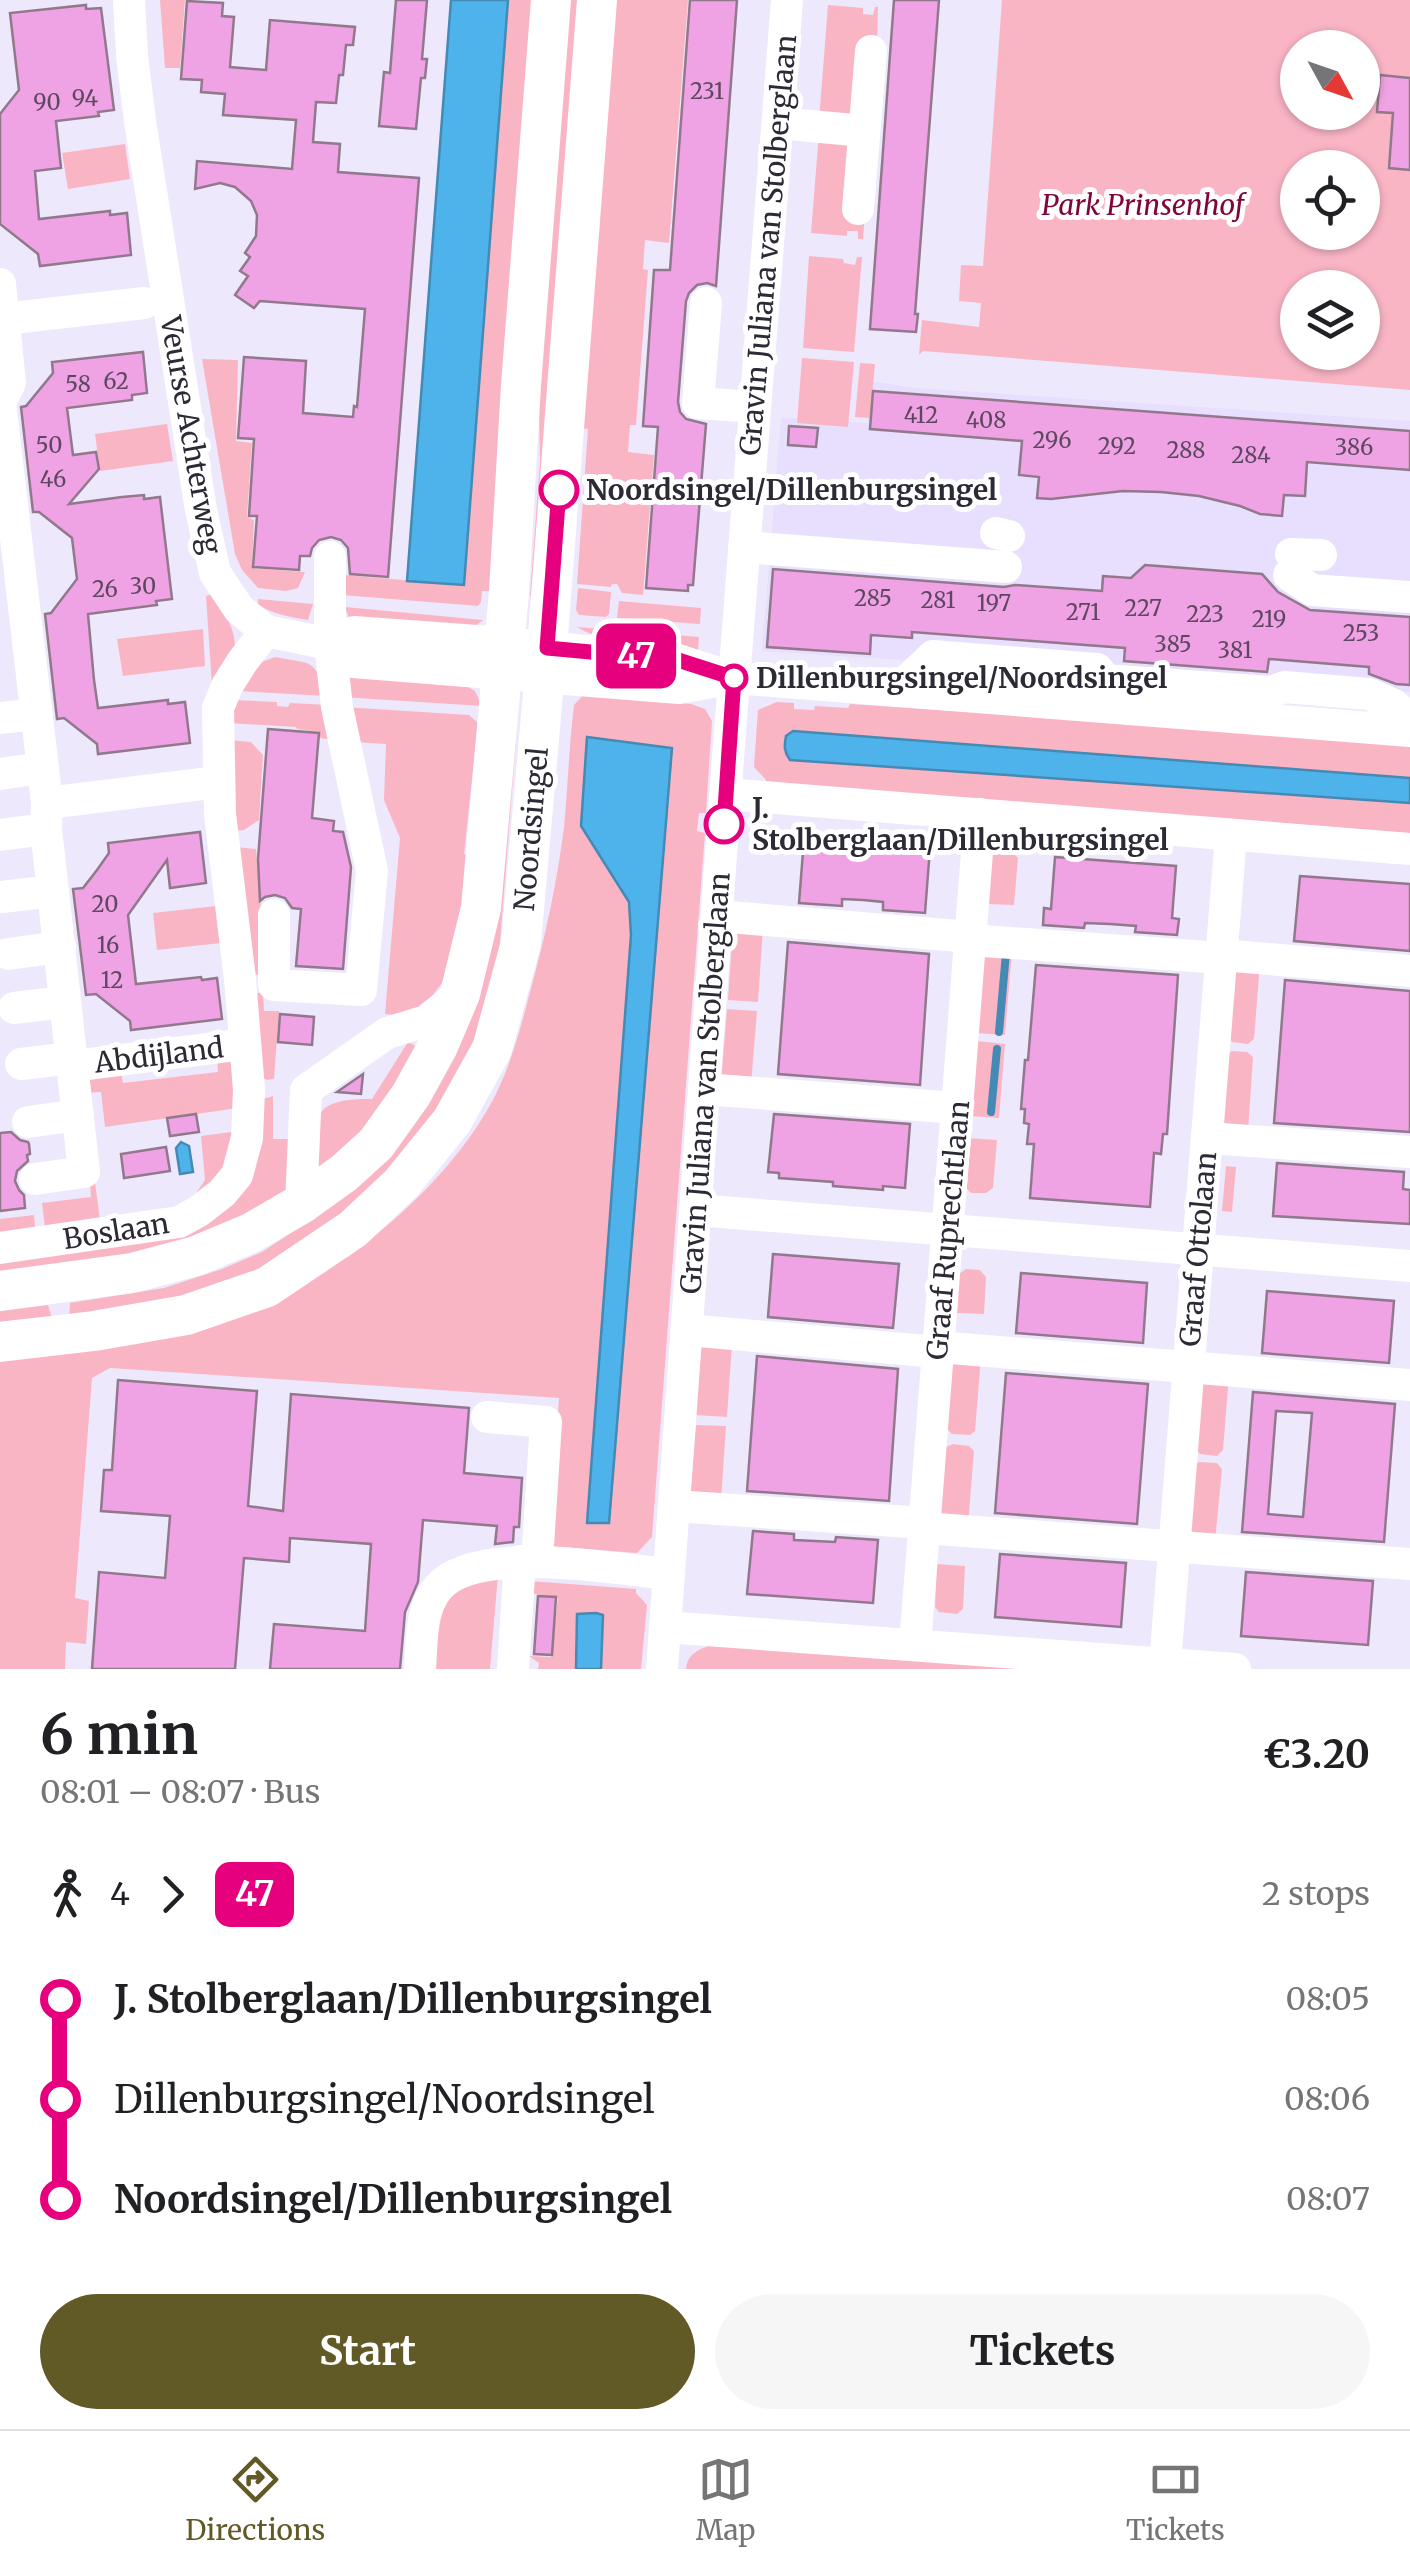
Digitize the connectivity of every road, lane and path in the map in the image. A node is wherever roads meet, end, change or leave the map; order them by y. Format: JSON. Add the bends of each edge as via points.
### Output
{"nodes":[{"id":1,"x":129,"y":0,"type":"edge"},
{"id":2,"x":551,"y":0,"type":"edge"},
{"id":3,"x":597,"y":0,"type":"edge"},
{"id":4,"x":787,"y":0,"type":"edge"},
{"id":5,"x":870,"y":51,"type":"dead end"},
{"id":6,"x":778,"y":124,"type":"junction"},
{"id":7,"x":864,"y":131,"type":"junction"},
{"id":8,"x":858,"y":209,"type":"dead end"},
{"id":9,"x":0,"y":284,"type":"edge"},
{"id":10,"x":144,"y":302,"type":"dead end"},
{"id":11,"x":706,"y":302,"type":"dead end"},
{"id":12,"x":4,"y":319,"type":"junction"},
{"id":13,"x":755,"y":407,"type":"junction"},
{"id":14,"x":2,"y":428,"type":"edge"},
{"id":15,"x":5,"y":485,"type":"edge"},
{"id":16,"x":8,"y":542,"type":"edge"},
{"id":17,"x":1004,"y":545,"type":"dead end"},
{"id":18,"x":744,"y":547,"type":"junction"},
{"id":19,"x":330,"y":558,"type":"dead end"},
{"id":20,"x":1300,"y":561,"type":"dead end"},
{"id":21,"x":1410,"y":597,"type":"edge"},
{"id":22,"x":12,"y":601,"type":"edge"},
{"id":23,"x":266,"y":630,"type":"junction"},
{"id":24,"x":330,"y":644,"type":"junction"},
{"id":25,"x":503,"y":658,"type":"junction"},
{"id":26,"x":15,"y":659,"type":"edge"},
{"id":27,"x":546,"y":662,"type":"junction"},
{"id":28,"x":734,"y":678,"type":"junction"},
{"id":29,"x":1122,"y":680,"type":"junction"},
{"id":30,"x":896,"y":692,"type":"junction"},
{"id":31,"x":1166,"y":712,"type":"junction"},
{"id":32,"x":36,"y":714,"type":"junction"},
{"id":33,"x":0,"y":718,"type":"edge"},
{"id":34,"x":1410,"y":720,"type":"edge"},
{"id":35,"x":1410,"y":731,"type":"edge"},
{"id":36,"x":42,"y":768,"type":"junction"},
{"id":37,"x":0,"y":774,"type":"edge"},
{"id":38,"x":218,"y":782,"type":"junction"},
{"id":39,"x":726,"y":794,"type":"junction"},
{"id":40,"x":980,"y":814,"type":"junction"},
{"id":41,"x":47,"y":816,"type":"junction"},
{"id":42,"x":0,"y":835,"type":"edge"},
{"id":43,"x":1231,"y":835,"type":"junction"},
{"id":44,"x":1410,"y":850,"type":"edge"},
{"id":45,"x":54,"y":891,"type":"junction"},
{"id":46,"x":2,"y":897,"type":"edge"},
{"id":47,"x":274,"y":915,"type":"dead end"},
{"id":48,"x":717,"y":916,"type":"junction"},
{"id":49,"x":971,"y":938,"type":"junction"},
{"id":50,"x":60,"y":947,"type":"junction"},
{"id":51,"x":8,"y":954,"type":"dead end"},
{"id":52,"x":1221,"y":957,"type":"junction"},
{"id":53,"x":1410,"y":971,"type":"edge"},
{"id":54,"x":274,"y":978,"type":"junction"},
{"id":55,"x":240,"y":979,"type":"junction"},
{"id":56,"x":460,"y":994,"type":"junction"},
{"id":57,"x":64,"y":1002,"type":"junction"},
{"id":58,"x":14,"y":1008,"type":"dead end"},
{"id":59,"x":245,"y":1044,"type":"junction"},
{"id":60,"x":73,"y":1062,"type":"junction"},
{"id":61,"x":21,"y":1064,"type":"dead end"},
{"id":62,"x":704,"y":1089,"type":"junction"},
{"id":63,"x":249,"y":1090,"type":"junction"},
{"id":64,"x":306,"y":1090,"type":"junction"},
{"id":65,"x":957,"y":1108,"type":"junction"},
{"id":66,"x":78,"y":1115,"type":"junction"},
{"id":67,"x":28,"y":1122,"type":"dead end"},
{"id":68,"x":1206,"y":1138,"type":"junction"},
{"id":69,"x":1410,"y":1152,"type":"edge"},
{"id":70,"x":34,"y":1180,"type":"dead end"},
{"id":71,"x":300,"y":1204,"type":"junction"},
{"id":72,"x":696,"y":1210,"type":"junction"},
{"id":73,"x":948,"y":1230,"type":"junction"},
{"id":74,"x":0,"y":1248,"type":"edge"},
{"id":75,"x":1198,"y":1249,"type":"junction"},
{"id":76,"x":1410,"y":1266,"type":"edge"},
{"id":77,"x":0,"y":1290,"type":"edge"},
{"id":78,"x":687,"y":1330,"type":"junction"},
{"id":79,"x":0,"y":1342,"type":"edge"},
{"id":80,"x":938,"y":1349,"type":"junction"},
{"id":81,"x":1188,"y":1368,"type":"junction"},
{"id":82,"x":1410,"y":1385,"type":"edge"},
{"id":83,"x":487,"y":1418,"type":"dead end"},
{"id":84,"x":674,"y":1506,"type":"junction"},
{"id":85,"x":924,"y":1526,"type":"junction"},
{"id":86,"x":1174,"y":1548,"type":"junction"},
{"id":87,"x":528,"y":1561,"type":"junction"},
{"id":88,"x":1410,"y":1564,"type":"edge"},
{"id":89,"x":669,"y":1574,"type":"junction"},
{"id":90,"x":665,"y":1627,"type":"junction"},
{"id":91,"x":915,"y":1645,"type":"junction"},
{"id":92,"x":1165,"y":1664,"type":"junction"},
{"id":93,"x":420,"y":1669,"type":"edge"},
{"id":94,"x":513,"y":1669,"type":"edge"},
{"id":95,"x":662,"y":1669,"type":"edge"},
{"id":96,"x":1236,"y":1669,"type":"edge"}],
"edges":[{"from":1,"to":23,"type":"street","name":"Veurse Achterweg","via":[[140,121],[201,510],[215,573],[238,609]]},
{"from":2,"to":25,"type":"main road","name":"Noordsingel"},
{"from":3,"to":27,"type":"main road","name":"Noordsingel"},
{"from":4,"to":6,"type":"street","name":"Gravin Juliana van Stolberglaan"},
{"from":5,"to":7,"type":"street"},
{"from":6,"to":7,"type":"street"},
{"from":6,"to":13,"type":"street","name":"Gravin Juliana van Stolberglaan"},
{"from":7,"to":8,"type":"street"},
{"from":9,"to":12,"type":"street","name":"Abdijland"},
{"from":10,"to":12,"type":"street"},
{"from":11,"to":13,"type":"street","via":[[698,403]]},
{"from":12,"to":14,"type":"street","name":"Abdijland","via":[[10,383],[0,402]]},
{"from":13,"to":18,"type":"street","name":"Gravin Juliana van Stolberglaan"},
{"from":14,"to":15,"type":"street","name":"Abdijland"},
{"from":15,"to":16,"type":"street","name":"Abdijland"},
{"from":16,"to":22,"type":"street","name":"Abdijland"},
{"from":17,"to":18,"type":"street"},
{"from":18,"to":28,"type":"street","name":"Gravin Juliana van Stolberglaan"},
{"from":19,"to":24,"type":"street"},
{"from":20,"to":21,"type":"street","via":[[1312,590]]},
{"from":22,"to":26,"type":"street","name":"Abdijland"},
{"from":23,"to":24,"type":"street"},
{"from":23,"to":38,"type":"street","via":[[218,708]]},
{"from":24,"to":25,"type":"street","via":[[354,632]]},
{"from":24,"to":54,"type":"street","via":[[372,872],[362,990],[274,985]]},
{"from":25,"to":27,"type":"street"},
{"from":25,"to":56,"type":"main road","name":"Noordsingel","via":[[481,908]]},
{"from":26,"to":32,"type":"street","name":"Abdijland"},
{"from":27,"to":28,"type":"street","via":[[678,660]]},
{"from":27,"to":79,"type":"main road","name":"Noordsingel","via":[[521,943],[492,1049],[452,1121],[353,1229],[267,1286],[186,1314]]},
{"from":28,"to":30,"type":"street"},
{"from":28,"to":39,"type":"street","name":"Gravin Juliana van Stolberglaan"},
{"from":29,"to":30,"type":"street","via":[[1106,680],[1097,669],[933,656]]},
{"from":29,"to":31,"type":"street"},
{"from":29,"to":34,"type":"street","via":[[1369,694]]},
{"from":30,"to":31,"type":"street"},
{"from":31,"to":35,"type":"street"},
{"from":32,"to":33,"type":"street"},
{"from":32,"to":36,"type":"street","name":"Abdijland"},
{"from":36,"to":37,"type":"street"},
{"from":36,"to":41,"type":"street","name":"Abdijland"},
{"from":38,"to":41,"type":"street"},
{"from":38,"to":55,"type":"street"},
{"from":39,"to":40,"type":"street"},
{"from":39,"to":48,"type":"street","name":"Gravin Juliana van Stolberglaan"},
{"from":40,"to":43,"type":"street"},
{"from":40,"to":49,"type":"street","name":"Graaf Ruprechtlaan"},
{"from":41,"to":42,"type":"street"},
{"from":41,"to":45,"type":"street","name":"Abdijland"},
{"from":43,"to":44,"type":"street"},
{"from":43,"to":52,"type":"street","name":"Graaf Ottolaan"},
{"from":45,"to":46,"type":"street"},
{"from":45,"to":50,"type":"street","name":"Abdijland"},
{"from":47,"to":54,"type":"street"},
{"from":48,"to":49,"type":"street","via":[[862,916]]},
{"from":48,"to":62,"type":"street","name":"Gravin Juliana van Stolberglaan"},
{"from":49,"to":52,"type":"street","via":[[1110,940]]},
{"from":49,"to":65,"type":"street","name":"Graaf Ruprechtlaan"},
{"from":50,"to":51,"type":"street"},
{"from":50,"to":57,"type":"street","name":"Abdijland"},
{"from":52,"to":53,"type":"street","via":[[1358,957]]},
{"from":52,"to":68,"type":"street","name":"Graaf Ottolaan"},
{"from":54,"to":55,"type":"street"},
{"from":55,"to":59,"type":"street"},
{"from":56,"to":64,"type":"street","via":[[426,1020],[387,1033]]},
{"from":56,"to":71,"type":"main road","name":"Noordsingel","via":[[412,1095],[376,1144]]},
{"from":57,"to":58,"type":"street"},
{"from":57,"to":60,"type":"street","name":"Abdijland"},
{"from":59,"to":60,"type":"street","name":"Abdijland"},
{"from":59,"to":63,"type":"street"},
{"from":60,"to":61,"type":"street","name":"Abdijland"},
{"from":60,"to":66,"type":"street","name":"Abdijland"},
{"from":62,"to":65,"type":"street","via":[[847,1109]]},
{"from":62,"to":72,"type":"street","name":"Gravin Juliana van Stolberglaan"},
{"from":63,"to":64,"type":"street","via":[[298,1084]]},
{"from":63,"to":74,"type":"street","name":"Boslaan","via":[[237,1175],[179,1222]]},
{"from":64,"to":71,"type":"street"},
{"from":65,"to":73,"type":"street","name":"Graaf Ruprechtlaan"},
{"from":66,"to":67,"type":"street","name":"Abdijland"},
{"from":66,"to":70,"type":"street","name":"Abdijland","via":[[84,1172]]},
{"from":68,"to":69,"type":"street"},
{"from":68,"to":75,"type":"street","name":"Graaf Ottolaan"},
{"from":71,"to":77,"type":"main road","name":"Noordsingel","via":[[196,1256],[132,1274]]},
{"from":72,"to":73,"type":"street"},
{"from":72,"to":78,"type":"street","name":"Gravin Juliana van Stolberglaan"},
{"from":73,"to":75,"type":"street"},
{"from":73,"to":80,"type":"street","name":"Graaf Ruprechtlaan"},
{"from":75,"to":76,"type":"street"},
{"from":75,"to":81,"type":"street","name":"Graaf Ottolaan"},
{"from":78,"to":80,"type":"street","via":[[832,1332]]},
{"from":78,"to":84,"type":"street","name":"Gravin Juliana van Stolberglaan"},
{"from":80,"to":81,"type":"street","via":[[1079,1348]]},
{"from":80,"to":85,"type":"street","name":"Graaf Ruprechtlaan"},
{"from":81,"to":82,"type":"street","via":[[1327,1367]]},
{"from":81,"to":86,"type":"street","name":"Graaf Ottolaan"},
{"from":83,"to":87,"type":"street","via":[[546,1422]]},
{"from":84,"to":85,"type":"street","via":[[815,1525]]},
{"from":84,"to":89,"type":"street","name":"Gravin Juliana van Stolberglaan"},
{"from":85,"to":86,"type":"street","via":[[1063,1549]]},
{"from":85,"to":91,"type":"street","name":"Graaf Ruprechtlaan"},
{"from":86,"to":88,"type":"street","via":[[1311,1566]]},
{"from":86,"to":92,"type":"street","name":"Graaf Ottolaan"},
{"from":87,"to":89,"type":"street"},
{"from":87,"to":93,"type":"street","via":[[470,1568],[446,1580],[430,1601]]},
{"from":87,"to":94,"type":"street"},
{"from":89,"to":90,"type":"street","name":"Gravin Juliana van Stolberglaan"},
{"from":90,"to":91,"type":"street"},
{"from":90,"to":95,"type":"street","name":"Gravin Juliana van Stolberglaan"},
{"from":91,"to":92,"type":"street"},
{"from":92,"to":96,"type":"street"}]}
